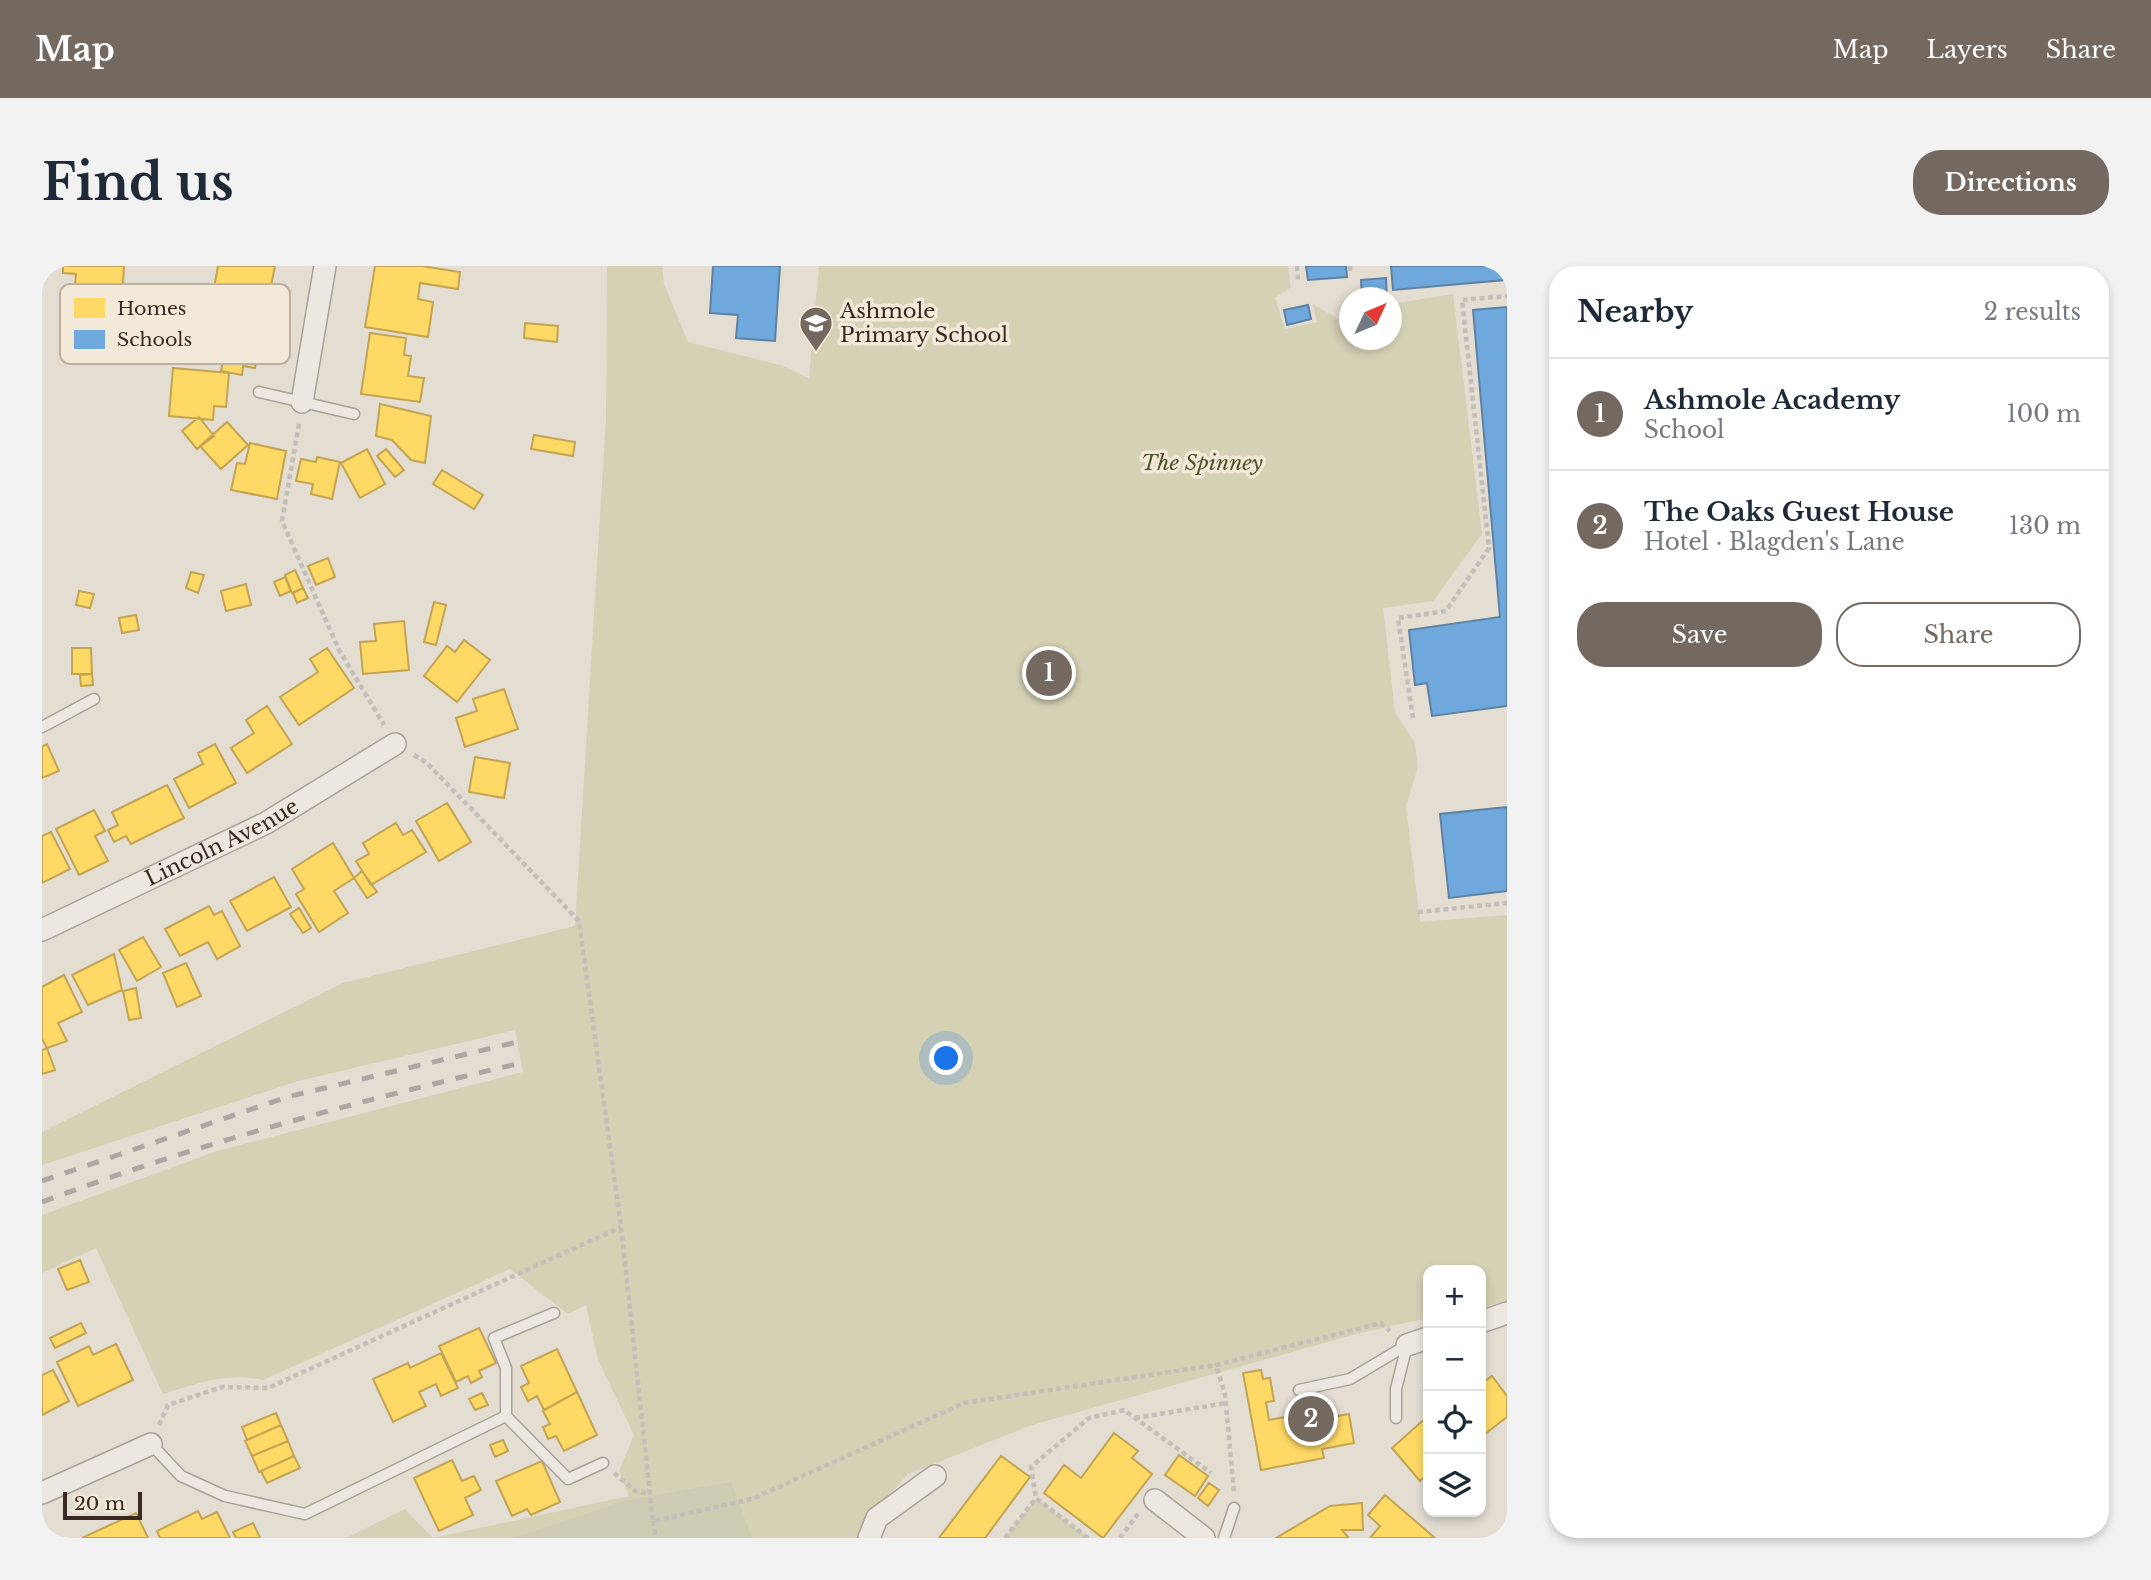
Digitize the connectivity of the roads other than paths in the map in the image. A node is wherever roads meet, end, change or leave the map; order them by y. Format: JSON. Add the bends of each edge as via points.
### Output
{"nodes":[{"id":1,"x":326,"y":266,"type":"edge"},
{"id":2,"x":259,"y":392,"type":"dead end"},
{"id":3,"x":302,"y":402,"type":"junction"},
{"id":4,"x":354,"y":414,"type":"dead end"},
{"id":5,"x":94,"y":699,"type":"dead end"},
{"id":6,"x":42,"y":727,"type":"edge"},
{"id":7,"x":395,"y":744,"type":"road end"},
{"id":8,"x":42,"y":930,"type":"edge"},
{"id":9,"x":554,"y":1313,"type":"dead end"},
{"id":10,"x":1507,"y":1313,"type":"edge"},
{"id":11,"x":1486,"y":1320,"type":"edge"},
{"id":12,"x":1423,"y":1340,"type":"edge"},
{"id":13,"x":1407,"y":1345,"type":"junction"},
{"id":14,"x":1299,"y":1390,"type":"dead end"},
{"id":15,"x":506,"y":1416,"type":"junction"},
{"id":16,"x":1396,"y":1418,"type":"dead end"},
{"id":17,"x":151,"y":1444,"type":"joint"},
{"id":18,"x":603,"y":1464,"type":"road end"},
{"id":19,"x":935,"y":1476,"type":"dead end"},
{"id":20,"x":42,"y":1493,"type":"edge"},
{"id":21,"x":1150,"y":1503,"type":"road end"},
{"id":22,"x":1234,"y":1507,"type":"road end"},
{"id":23,"x":869,"y":1538,"type":"edge"},
{"id":24,"x":1204,"y":1538,"type":"edge"},
{"id":25,"x":1224,"y":1538,"type":"edge"}],
"edges":[{"from":1,"to":3,"type":"street"},
{"from":2,"to":3,"type":"lane"},
{"from":3,"to":4,"type":"lane"},
{"from":5,"to":6,"type":"lane"},
{"from":7,"to":8,"type":"street","name":"Lincoln Avenue","via":[[266,823]]},
{"from":9,"to":15,"type":"lane","via":[[494,1338],[506,1368]]},
{"from":10,"to":11,"type":"street"},
{"from":12,"to":13,"type":"street"},
{"from":13,"to":14,"type":"lane","via":[[1350,1379]]},
{"from":13,"to":16,"type":"lane","via":[[1396,1389]]},
{"from":15,"to":17,"type":"lane","via":[[305,1514],[225,1496],[181,1476]]},
{"from":15,"to":18,"type":"lane","via":[[568,1479]]},
{"from":17,"to":20,"type":"street"},
{"from":19,"to":23,"type":"street","via":[[877,1518]]},
{"from":21,"to":24,"type":"street"},
{"from":22,"to":25,"type":"lane"}]}
